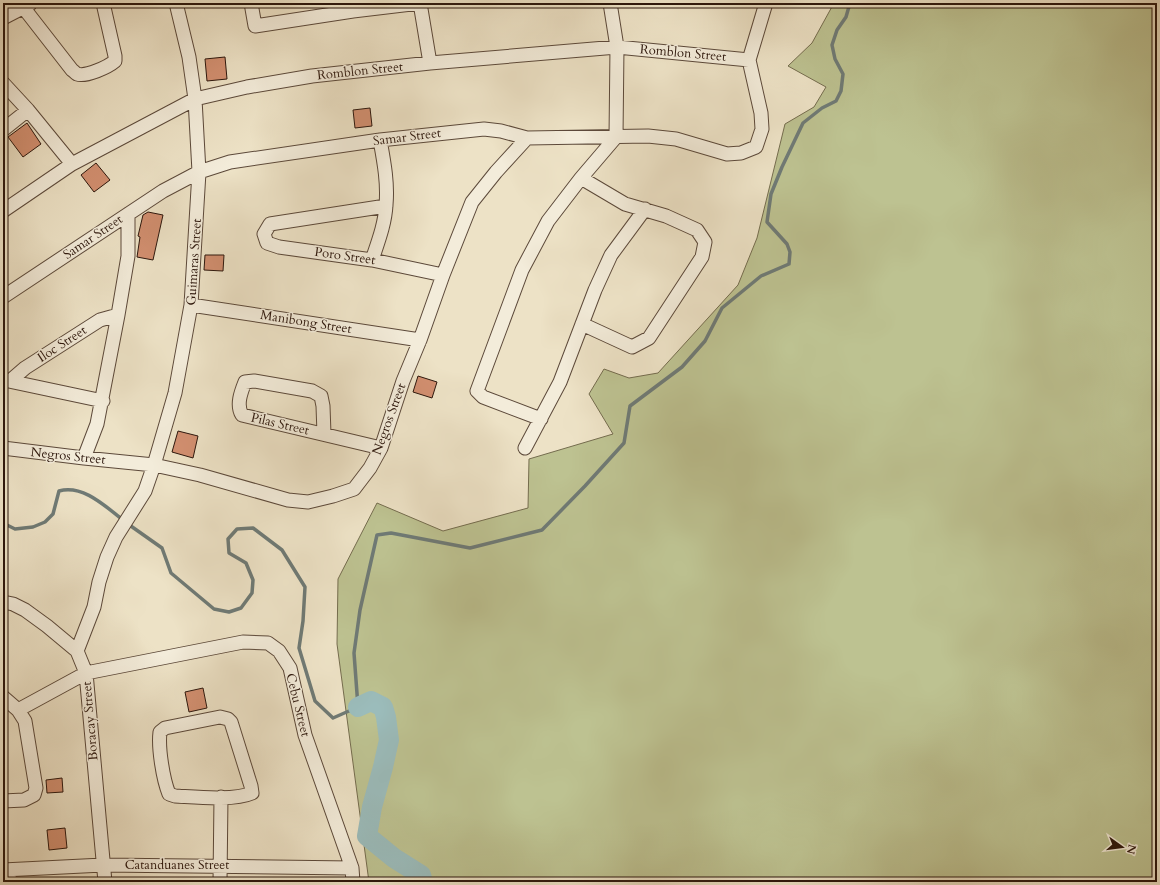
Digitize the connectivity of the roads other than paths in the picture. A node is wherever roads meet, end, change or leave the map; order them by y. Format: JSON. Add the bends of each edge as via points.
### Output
{"nodes":[{"id":1,"x":103,"y":3,"type":"edge"},
{"id":2,"x":176,"y":3,"type":"edge"},
{"id":3,"x":251,"y":3,"type":"edge"},
{"id":4,"x":420,"y":3,"type":"edge"},
{"id":5,"x":610,"y":3,"type":"edge"},
{"id":6,"x":766,"y":3,"type":"edge"},
{"id":7,"x":27,"y":5,"type":"edge"},
{"id":8,"x":353,"y":7,"type":"edge"},
{"id":9,"x":3,"y":18,"type":"edge"},
{"id":10,"x":617,"y":47,"type":"junction"},
{"id":11,"x":749,"y":60,"type":"junction"},
{"id":12,"x":430,"y":63,"type":"junction"},
{"id":13,"x":3,"y":83,"type":"edge"},
{"id":14,"x":195,"y":99,"type":"junction"},
{"id":15,"x":28,"y":110,"type":"junction"},
{"id":16,"x":3,"y":130,"type":"edge"},
{"id":17,"x":616,"y":137,"type":"junction"},
{"id":18,"x":527,"y":138,"type":"junction"},
{"id":19,"x":380,"y":140,"type":"junction"},
{"id":20,"x":72,"y":164,"type":"junction"},
{"id":21,"x":199,"y":172,"type":"junction"},
{"id":22,"x":581,"y":178,"type":"junction"},
{"id":23,"x":386,"y":206,"type":"junction"},
{"id":24,"x":645,"y":209,"type":"junction"},
{"id":25,"x":3,"y":211,"type":"edge"},
{"id":26,"x":128,"y":214,"type":"junction"},
{"id":27,"x":372,"y":260,"type":"junction"},
{"id":28,"x":443,"y":275,"type":"junction"},
{"id":29,"x":3,"y":297,"type":"edge"},
{"id":30,"x":191,"y":305,"type":"junction"},
{"id":31,"x":118,"y":315,"type":"junction"},
{"id":32,"x":582,"y":324,"type":"junction"},
{"id":33,"x":420,"y":340,"type":"junction"},
{"id":34,"x":6,"y":381,"type":"edge"},
{"id":35,"x":103,"y":401,"type":"junction"},
{"id":36,"x":541,"y":419,"type":"junction"},
{"id":37,"x":324,"y":434,"type":"junction"},
{"id":38,"x":3,"y":448,"type":"edge"},
{"id":39,"x":381,"y":448,"type":"junction"},
{"id":40,"x":525,"y":448,"type":"dead end"},
{"id":41,"x":84,"y":458,"type":"junction"},
{"id":42,"x":154,"y":464,"type":"junction"},
{"id":43,"x":3,"y":602,"type":"edge"},
{"id":44,"x":77,"y":651,"type":"junction"},
{"id":45,"x":86,"y":673,"type":"junction"},
{"id":46,"x":3,"y":697,"type":"edge"},
{"id":47,"x":18,"y":710,"type":"junction"},
{"id":48,"x":221,"y":797,"type":"junction"},
{"id":49,"x":3,"y":801,"type":"edge"},
{"id":50,"x":103,"y":865,"type":"junction"},
{"id":51,"x":221,"y":865,"type":"junction"},
{"id":52,"x":352,"y":868,"type":"junction"},
{"id":53,"x":7,"y":874,"type":"edge"},
{"id":54,"x":105,"y":882,"type":"edge"},
{"id":55,"x":220,"y":882,"type":"edge"},
{"id":56,"x":353,"y":882,"type":"edge"}],
"edges":[{"from":1,"to":7,"type":"street","via":[[115,61],[109,66],[87,74],[78,74],[72,70]]},
{"from":2,"to":14,"type":"street","name":"Guimaras Street","via":[[189,57]]},
{"from":3,"to":8,"type":"street","via":[[255,26]]},
{"from":4,"to":8,"type":"street"},
{"from":4,"to":12,"type":"street"},
{"from":5,"to":10,"type":"street"},
{"from":6,"to":11,"type":"street"},
{"from":7,"to":9,"type":"street"},
{"from":10,"to":11,"type":"street","name":"Romblon Street"},
{"from":10,"to":12,"type":"street","name":"Romblon Street"},
{"from":10,"to":17,"type":"street"},
{"from":11,"to":17,"type":"street","name":"Samar Street","via":[[761,113],[762,129],[756,147],[741,153],[727,154],[676,138]]},
{"from":12,"to":14,"type":"street","name":"Romblon Street","via":[[312,76]]},
{"from":13,"to":15,"type":"street"},
{"from":14,"to":20,"type":"street","name":"Romblon Street"},
{"from":14,"to":21,"type":"street","name":"Guimaras Street"},
{"from":15,"to":16,"type":"street"},
{"from":15,"to":20,"type":"street"},
{"from":17,"to":18,"type":"street","name":"Samar Street"},
{"from":17,"to":22,"type":"street"},
{"from":18,"to":19,"type":"street","name":"Samar Street","via":[[484,129]]},
{"from":18,"to":28,"type":"street","name":"Negros Street","via":[[472,202]]},
{"from":19,"to":21,"type":"street","name":"Samar Street","via":[[230,162]]},
{"from":19,"to":23,"type":"street","via":[[385,170]]},
{"from":20,"to":25,"type":"street","name":"Romblon Street"},
{"from":21,"to":26,"type":"street","name":"Samar Street"},
{"from":21,"to":30,"type":"street","name":"Guimaras Street"},
{"from":22,"to":24,"type":"street","via":[[625,204]]},
{"from":22,"to":36,"type":"street","via":[[548,221],[522,270],[477,391],[483,397]]},
{"from":23,"to":27,"type":"street"},
{"from":23,"to":27,"type":"street","name":"Poro Street","via":[[270,224],[264,234],[267,243],[278,247]]},
{"from":24,"to":32,"type":"street","via":[[611,256]]},
{"from":24,"to":32,"type":"street","via":[[697,230],[705,242],[702,257],[649,338],[632,347]]},
{"from":26,"to":29,"type":"street","name":"Samar Street"},
{"from":26,"to":31,"type":"street","via":[[128,256]]},
{"from":27,"to":28,"type":"street","name":"Poro Street"},
{"from":28,"to":33,"type":"street","name":"Negros Street"},
{"from":30,"to":33,"type":"street","name":"Manibong Street"},
{"from":30,"to":42,"type":"street","name":"Guimaras Street","via":[[175,393]]},
{"from":31,"to":34,"type":"street","name":"Iloc Street","via":[[100,320]]},
{"from":31,"to":35,"type":"street"},
{"from":32,"to":36,"type":"street","via":[[560,382]]},
{"from":33,"to":39,"type":"street","name":"Negros Street","via":[[403,381]]},
{"from":34,"to":35,"type":"street"},
{"from":35,"to":41,"type":"street"},
{"from":36,"to":40,"type":"street"},
{"from":37,"to":37,"type":"street","name":"Pilas Street","via":[[242,415],[239,402],[245,382],[254,380],[312,391],[321,396]]},
{"from":37,"to":39,"type":"street","name":"Pilas Street"},
{"from":38,"to":41,"type":"street","name":"Negros Street"},
{"from":39,"to":42,"type":"street","name":"Negros Street","via":[[354,489],[308,502],[288,500]]},
{"from":41,"to":42,"type":"street","name":"Negros Street"},
{"from":42,"to":44,"type":"street","name":"Guimaras Street","via":[[145,491],[116,537],[107,557],[94,608]]},
{"from":43,"to":44,"type":"street","name":"Boracay Street","via":[[25,610]]},
{"from":44,"to":45,"type":"street","name":"Boracay Street"},
{"from":45,"to":47,"type":"street","name":"Cebu Street"},
{"from":45,"to":50,"type":"street","name":"Boracay Street"},
{"from":45,"to":52,"type":"street","name":"Cebu Street","via":[[242,642],[268,643],[279,651],[290,668],[305,735]]},
{"from":46,"to":47,"type":"street"},
{"from":47,"to":49,"type":"street","via":[[25,721],[36,788],[34,795],[24,800]]},
{"from":48,"to":48,"type":"street","via":[[169,794],[165,785],[160,732],[166,728],[220,717],[231,722],[252,794],[245,797]]},
{"from":48,"to":51,"type":"street"},
{"from":50,"to":51,"type":"street","name":"Catanduanes Street"},
{"from":50,"to":53,"type":"street","name":"Catanduanes Street"},
{"from":50,"to":54,"type":"street","name":"Boracay Street"},
{"from":51,"to":52,"type":"street","name":"Catanduanes Street"},
{"from":51,"to":55,"type":"street"},
{"from":52,"to":56,"type":"street","name":"Cebu Street"}]}
